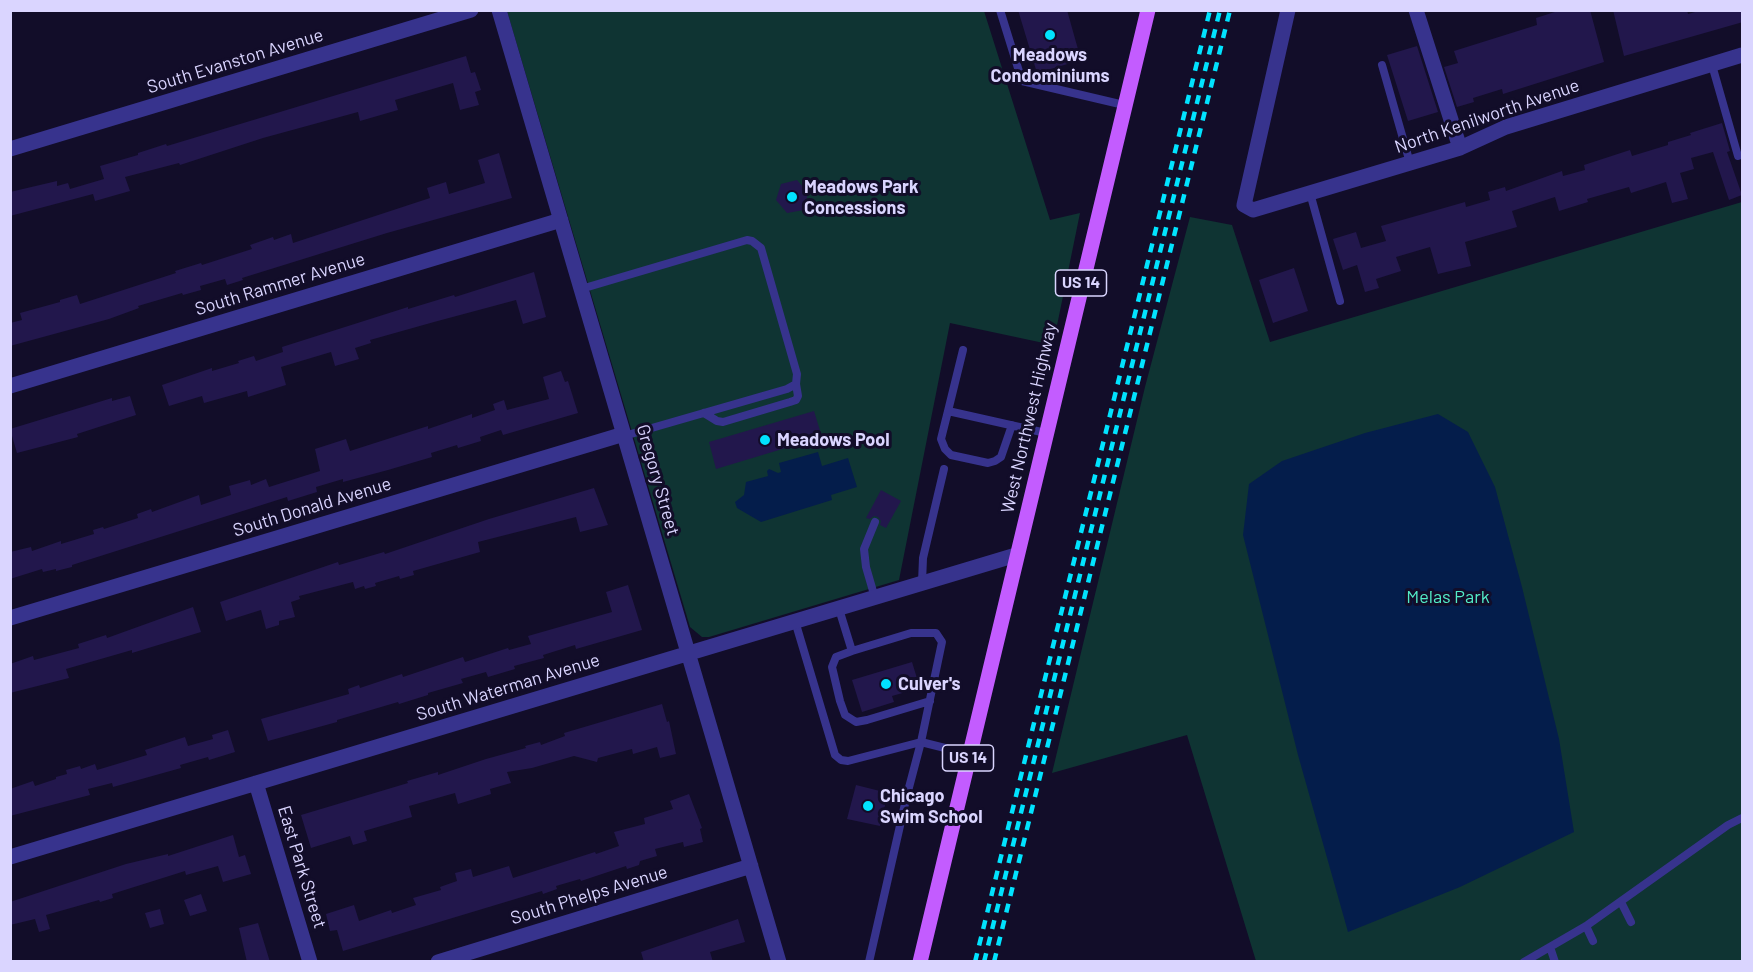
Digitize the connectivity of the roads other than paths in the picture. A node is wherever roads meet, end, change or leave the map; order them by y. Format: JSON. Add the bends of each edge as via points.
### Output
{"nodes":[{"id":1,"x":471,"y":10,"type":"edge"},
{"id":2,"x":499,"y":10,"type":"edge"},
{"id":3,"x":1000,"y":10,"type":"edge"},
{"id":4,"x":1148,"y":10,"type":"edge"},
{"id":5,"x":1288,"y":10,"type":"edge"},
{"id":6,"x":1416,"y":10,"type":"edge"},
{"id":7,"x":1743,"y":56,"type":"edge"},
{"id":8,"x":1382,"y":65,"type":"dead end"},
{"id":9,"x":1712,"y":65,"type":"junction"},
{"id":10,"x":1124,"y":105,"type":"junction"},
{"id":11,"x":1460,"y":148,"type":"junction"},
{"id":12,"x":10,"y":149,"type":"edge"},
{"id":13,"x":1738,"y":156,"type":"dead end"},
{"id":14,"x":1410,"y":163,"type":"junction"},
{"id":15,"x":1310,"y":193,"type":"junction"},
{"id":16,"x":561,"y":220,"type":"junction"},
{"id":17,"x":581,"y":289,"type":"junction"},
{"id":18,"x":1340,"y":301,"type":"dead end"},
{"id":19,"x":963,"y":350,"type":"dead end"},
{"id":20,"x":796,"y":384,"type":"junction"},
{"id":21,"x":10,"y":386,"type":"edge"},
{"id":22,"x":948,"y":411,"type":"junction"},
{"id":23,"x":704,"y":413,"type":"junction"},
{"id":24,"x":1012,"y":425,"type":"junction"},
{"id":25,"x":1046,"y":433,"type":"junction"},
{"id":26,"x":624,"y":435,"type":"junction"},
{"id":27,"x":944,"y":469,"type":"dead end"},
{"id":28,"x":875,"y":522,"type":"dead end"},
{"id":29,"x":1016,"y":555,"type":"junction"},
{"id":30,"x":922,"y":583,"type":"junction"},
{"id":31,"x":875,"y":598,"type":"junction"},
{"id":32,"x":839,"y":609,"type":"junction"},
{"id":33,"x":10,"y":618,"type":"edge"},
{"id":34,"x":795,"y":621,"type":"junction"},
{"id":35,"x":852,"y":651,"type":"junction"},
{"id":36,"x":689,"y":653,"type":"junction"},
{"id":37,"x":930,"y":701,"type":"junction"},
{"id":38,"x":921,"y":742,"type":"junction"},
{"id":39,"x":969,"y":754,"type":"junction"},
{"id":40,"x":256,"y":783,"type":"junction"},
{"id":41,"x":1743,"y":818,"type":"edge"},
{"id":42,"x":10,"y":856,"type":"edge"},
{"id":43,"x":751,"y":866,"type":"junction"},
{"id":44,"x":1621,"y":902,"type":"junction"},
{"id":45,"x":1631,"y":922,"type":"dead end"},
{"id":46,"x":1586,"y":927,"type":"junction"},
{"id":47,"x":1593,"y":941,"type":"dead end"},
{"id":48,"x":1550,"y":947,"type":"junction"},
{"id":49,"x":310,"y":962,"type":"edge"},
{"id":50,"x":438,"y":962,"type":"edge"},
{"id":51,"x":779,"y":962,"type":"edge"},
{"id":52,"x":869,"y":962,"type":"edge"},
{"id":53,"x":920,"y":962,"type":"edge"},
{"id":54,"x":1524,"y":962,"type":"edge"},
{"id":55,"x":1555,"y":962,"type":"edge"}],
"edges":[{"from":1,"to":12,"type":"street","name":"South Evanston Avenue"},
{"from":2,"to":16,"type":"street","name":"Gregory Street"},
{"from":3,"to":10,"type":"lane","via":[[1022,81]]},
{"from":4,"to":10,"type":"main road","name":"West Northwest Highway","number":"US 14"},
{"from":5,"to":15,"type":"street","name":"North Kenilworth Avenue","via":[[1244,205],[1253,210]]},
{"from":6,"to":11,"type":"street"},
{"from":7,"to":9,"type":"street","name":"North Kenilworth Avenue"},
{"from":8,"to":14,"type":"lane"},
{"from":9,"to":11,"type":"street","name":"North Kenilworth Avenue","via":[[1506,127]]},
{"from":9,"to":13,"type":"lane"},
{"from":10,"to":25,"type":"main road","name":"West Northwest Highway","number":"US 14"},
{"from":11,"to":14,"type":"street","name":"North Kenilworth Avenue"},
{"from":14,"to":15,"type":"street","name":"North Kenilworth Avenue"},
{"from":15,"to":18,"type":"lane"},
{"from":16,"to":17,"type":"street","name":"Gregory Street"},
{"from":16,"to":21,"type":"street","name":"South Rammer Avenue"},
{"from":17,"to":20,"type":"lane","via":[[752,241],[761,249],[797,374]]},
{"from":17,"to":26,"type":"street","name":"Gregory Street"},
{"from":19,"to":22,"type":"lane"},
{"from":20,"to":23,"type":"lane"},
{"from":20,"to":23,"type":"lane","via":[[798,396],[790,402],[723,422]]},
{"from":22,"to":24,"type":"lane"},
{"from":22,"to":24,"type":"lane","via":[[942,439],[951,455],[995,461],[1001,458]]},
{"from":23,"to":26,"type":"lane"},
{"from":24,"to":25,"type":"lane"},
{"from":25,"to":29,"type":"main road","name":"West Northwest Highway","number":"US 14"},
{"from":26,"to":33,"type":"street","name":"South Donald Avenue"},
{"from":26,"to":36,"type":"street","name":"Gregory Street"},
{"from":27,"to":30,"type":"lane","via":[[923,558]]},
{"from":28,"to":31,"type":"lane","via":[[864,549]]},
{"from":29,"to":30,"type":"street","name":"South Waterman Avenue"},
{"from":29,"to":39,"type":"main road","number":"US 14"},
{"from":30,"to":31,"type":"street","name":"South Waterman Avenue"},
{"from":31,"to":32,"type":"street","name":"South Waterman Avenue"},
{"from":32,"to":34,"type":"street","name":"South Waterman Avenue"},
{"from":32,"to":35,"type":"lane"},
{"from":34,"to":36,"type":"street","name":"South Waterman Avenue"},
{"from":34,"to":38,"type":"lane","via":[[835,755],[848,761]]},
{"from":35,"to":37,"type":"lane","via":[[911,633],[936,633],[942,642]]},
{"from":35,"to":37,"type":"lane","via":[[836,657],[832,667],[845,715],[856,722]]},
{"from":36,"to":40,"type":"street","name":"South Waterman Avenue"},
{"from":36,"to":43,"type":"street","name":"Gregory Street"},
{"from":37,"to":38,"type":"lane"},
{"from":38,"to":39,"type":"lane"},
{"from":38,"to":52,"type":"lane"},
{"from":39,"to":53,"type":"main road","number":"US 14"},
{"from":40,"to":42,"type":"street","name":"South Waterman Avenue"},
{"from":40,"to":49,"type":"street","name":"East Park Street"},
{"from":41,"to":44,"type":"lane"},
{"from":43,"to":50,"type":"street","name":"South Phelps Avenue"},
{"from":43,"to":51,"type":"street","name":"Gregory Street"},
{"from":44,"to":45,"type":"lane"},
{"from":44,"to":46,"type":"lane"},
{"from":46,"to":47,"type":"lane"},
{"from":46,"to":48,"type":"lane"},
{"from":48,"to":54,"type":"lane"},
{"from":48,"to":55,"type":"lane"}]}
